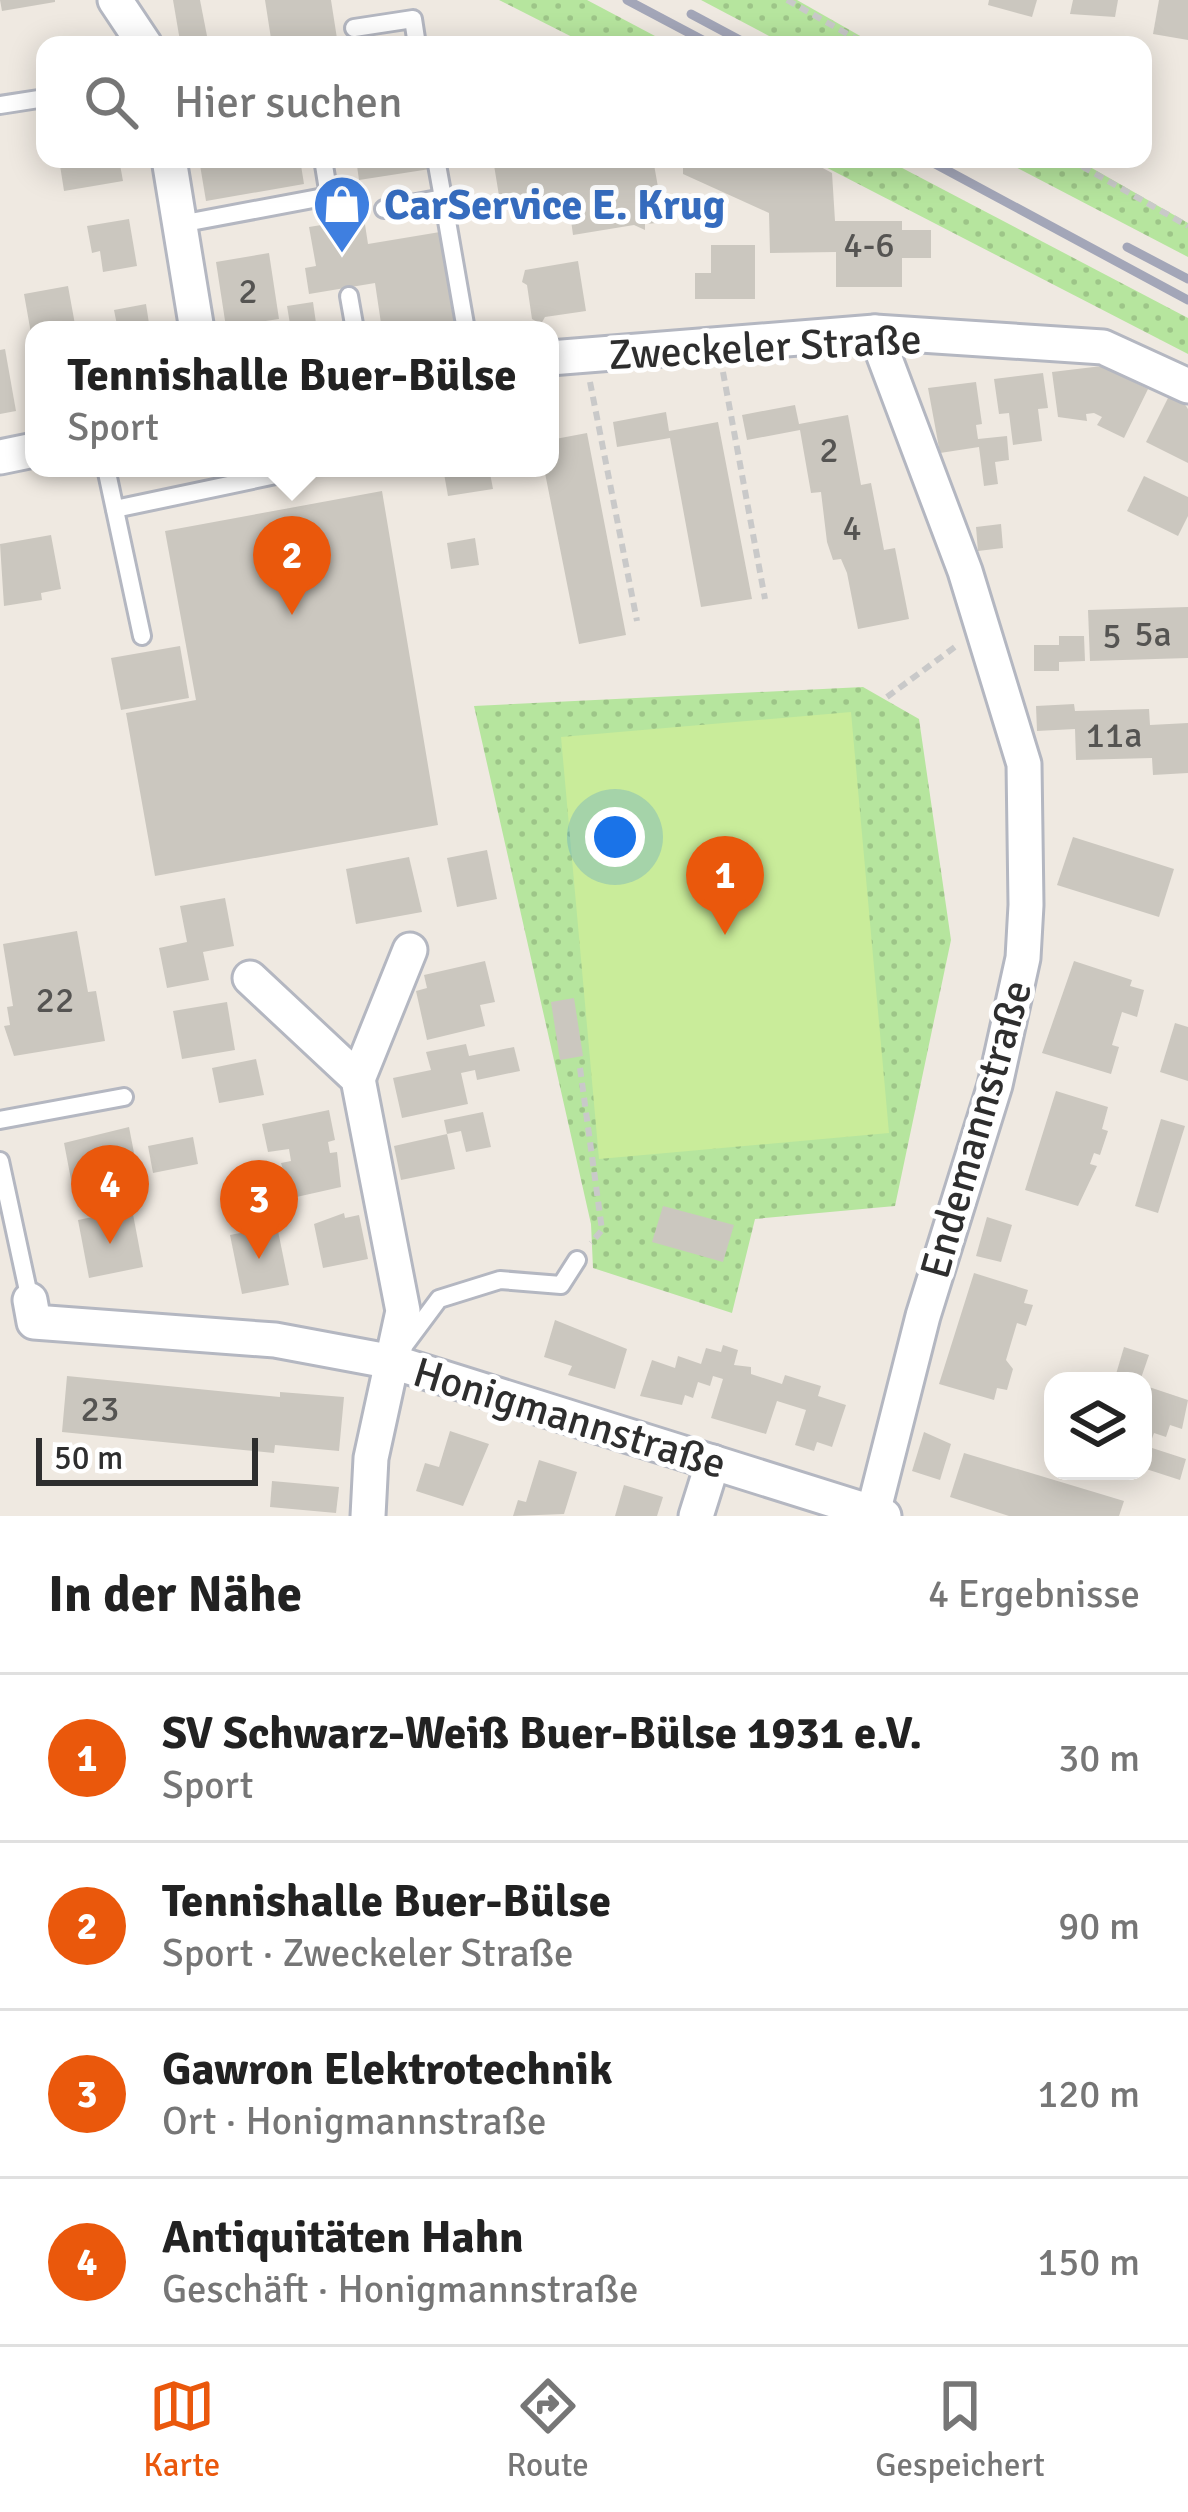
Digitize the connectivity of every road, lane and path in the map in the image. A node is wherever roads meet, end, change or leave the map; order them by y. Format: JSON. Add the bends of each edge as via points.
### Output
{"nodes":[{"id":1,"x":115,"y":0,"type":"edge"},
{"id":2,"x":787,"y":0,"type":"edge"},
{"id":3,"x":354,"y":28,"type":"dead end"},
{"id":4,"x":139,"y":36,"type":"edge"},
{"id":5,"x":415,"y":36,"type":"edge"},
{"id":6,"x":851,"y":36,"type":"edge"},
{"id":7,"x":36,"y":99,"type":"edge"},
{"id":8,"x":0,"y":105,"type":"edge"},
{"id":9,"x":171,"y":168,"type":"edge"},
{"id":10,"x":323,"y":168,"type":"edge"},
{"id":11,"x":437,"y":168,"type":"edge"},
{"id":12,"x":1085,"y":168,"type":"edge"},
{"id":13,"x":442,"y":198,"type":"junction"},
{"id":14,"x":384,"y":209,"type":"dead end"},
{"id":15,"x":180,"y":224,"type":"junction"},
{"id":16,"x":1188,"y":226,"type":"edge"},
{"id":17,"x":349,"y":296,"type":"dead end"},
{"id":18,"x":196,"y":321,"type":"edge"},
{"id":19,"x":353,"y":321,"type":"edge"},
{"id":20,"x":464,"y":321,"type":"edge"},
{"id":21,"x":875,"y":332,"type":"junction"},
{"id":22,"x":718,"y":344,"type":"junction"},
{"id":23,"x":585,"y":355,"type":"junction"},
{"id":24,"x":559,"y":357,"type":"edge"},
{"id":25,"x":1188,"y":386,"type":"edge"},
{"id":26,"x":108,"y":477,"type":"edge"},
{"id":27,"x":266,"y":477,"type":"edge"},
{"id":28,"x":115,"y":509,"type":"junction"},
{"id":29,"x":764,"y":599,"type":"dead end"},
{"id":30,"x":637,"y":621,"type":"dead end"},
{"id":31,"x":142,"y":636,"type":"dead end"},
{"id":32,"x":949,"y":648,"type":"dead end"},
{"id":33,"x":887,"y":697,"type":"dead end"},
{"id":34,"x":410,"y":950,"type":"dead end"},
{"id":35,"x":250,"y":978,"type":"dead end"},
{"id":36,"x":580,"y":1068,"type":"dead end"},
{"id":37,"x":358,"y":1079,"type":"junction"},
{"id":38,"x":124,"y":1096,"type":"dead end"},
{"id":39,"x":0,"y":1120,"type":"edge"},
{"id":40,"x":0,"y":1161,"type":"edge"},
{"id":41,"x":577,"y":1260,"type":"joint"},
{"id":42,"x":30,"y":1300,"type":"joint"},
{"id":43,"x":392,"y":1362,"type":"junction"},
{"id":44,"x":713,"y":1462,"type":"junction"},
{"id":45,"x":879,"y":1514,"type":"edge"},
{"id":46,"x":368,"y":1516,"type":"edge"},
{"id":47,"x":696,"y":1516,"type":"edge"}],
"edges":[{"from":1,"to":4,"type":"street"},
{"from":2,"to":6,"type":"path"},
{"from":3,"to":5,"type":"lane","via":[[412,19]]},
{"from":7,"to":8,"type":"lane"},
{"from":9,"to":15,"type":"street"},
{"from":10,"to":15,"type":"lane","via":[[328,196]]},
{"from":11,"to":13,"type":"lane"},
{"from":12,"to":16,"type":"path"},
{"from":13,"to":14,"type":"lane"},
{"from":13,"to":20,"type":"lane"},
{"from":15,"to":18,"type":"street"},
{"from":17,"to":19,"type":"lane"},
{"from":21,"to":22,"type":"street","name":"Zweckeler Straße"},
{"from":21,"to":25,"type":"street","name":"Zweckeler Straße","via":[[1103,347]]},
{"from":21,"to":45,"type":"street","name":"Endemannstraße","via":[[965,571],[1024,764],[1026,905],[1023,958],[995,1084],[923,1316]]},
{"from":22,"to":23,"type":"street","name":"Zweckeler Straße"},
{"from":22,"to":29,"type":"path"},
{"from":23,"to":24,"type":"street","name":"Zweckeler Straße"},
{"from":23,"to":30,"type":"path"},
{"from":26,"to":28,"type":"lane"},
{"from":27,"to":28,"type":"lane"},
{"from":28,"to":31,"type":"lane"},
{"from":32,"to":33,"type":"path"},
{"from":34,"to":37,"type":"street"},
{"from":35,"to":37,"type":"street"},
{"from":36,"to":41,"type":"path","via":[[602,1230]]},
{"from":37,"to":43,"type":"street","name":"Honigmannstraße","via":[[403,1311]]},
{"from":38,"to":39,"type":"lane"},
{"from":40,"to":42,"type":"lane","name":"Honigmannstraße"},
{"from":41,"to":43,"type":"lane","via":[[561,1285],[500,1280],[439,1299]]},
{"from":42,"to":43,"type":"street","name":"Honigmannstraße","via":[[34,1322],[274,1340]]},
{"from":43,"to":44,"type":"street","name":"Honigmannstraße"},
{"from":43,"to":46,"type":"street"},
{"from":44,"to":45,"type":"street","name":"Honigmannstraße"},
{"from":44,"to":47,"type":"street"}]}
